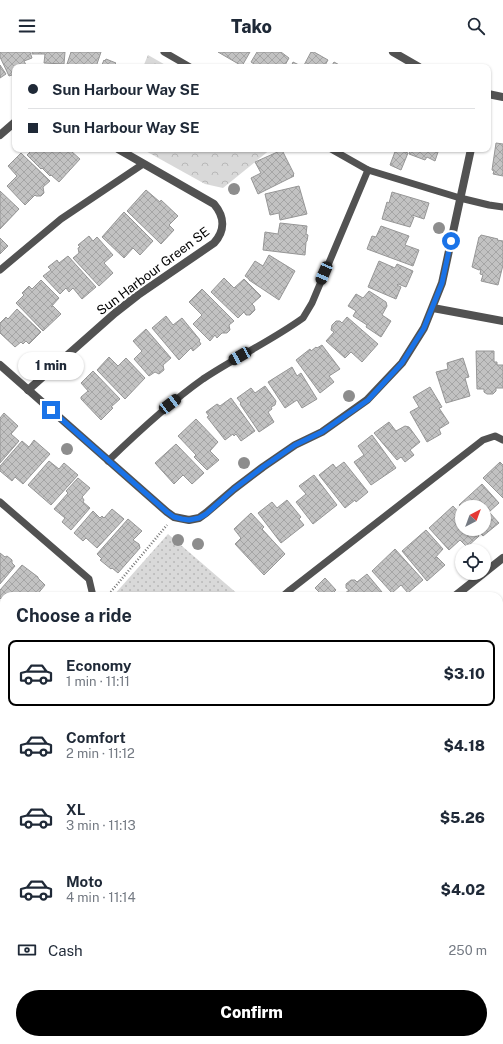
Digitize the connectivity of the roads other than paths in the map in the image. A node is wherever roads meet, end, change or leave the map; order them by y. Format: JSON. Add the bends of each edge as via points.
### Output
{"nodes":[{"id":1,"x":164,"y":52,"type":"edge"},
{"id":2,"x":393,"y":52,"type":"edge"},
{"id":3,"x":185,"y":64,"type":"edge"},
{"id":4,"x":413,"y":64,"type":"edge"},
{"id":5,"x":491,"y":95,"type":"edge"},
{"id":6,"x":503,"y":97,"type":"edge"},
{"id":7,"x":12,"y":125,"type":"edge"},
{"id":8,"x":0,"y":135,"type":"edge"},
{"id":9,"x":123,"y":152,"type":"edge"},
{"id":10,"x":336,"y":152,"type":"edge"},
{"id":11,"x":470,"y":152,"type":"edge"},
{"id":12,"x":143,"y":164,"type":"junction"},
{"id":13,"x":368,"y":170,"type":"junction"},
{"id":14,"x":460,"y":198,"type":"junction"},
{"id":15,"x":503,"y":207,"type":"edge"},
{"id":16,"x":0,"y":270,"type":"edge"},
{"id":17,"x":433,"y":308,"type":"junction"},
{"id":18,"x":503,"y":321,"type":"edge"},
{"id":19,"x":0,"y":365,"type":"edge"},
{"id":20,"x":28,"y":390,"type":"junction"},
{"id":21,"x":503,"y":440,"type":"edge"},
{"id":22,"x":108,"y":461,"type":"junction"},
{"id":23,"x":0,"y":502,"type":"edge"},
{"id":24,"x":503,"y":558,"type":"edge"},
{"id":25,"x":92,"y":592,"type":"edge"},
{"id":26,"x":288,"y":592,"type":"edge"},
{"id":27,"x":460,"y":592,"type":"edge"}],
"edges":[{"from":1,"to":3,"type":"lane"},
{"from":2,"to":4,"type":"street"},
{"from":5,"to":6,"type":"street"},
{"from":7,"to":8,"type":"street"},
{"from":9,"to":12,"type":"street","name":"Sun Harbour Green SE"},
{"from":10,"to":13,"type":"lane"},
{"from":11,"to":14,"type":"street"},
{"from":12,"to":16,"type":"lane","via":[[61,218]]},
{"from":12,"to":20,"type":"street","name":"Sun Harbour Green SE","via":[[214,204],[222,215],[222,230],[219,237],[115,313]]},
{"from":13,"to":14,"type":"lane"},
{"from":13,"to":22,"type":"lane","via":[[312,303],[303,318],[197,384],[144,426]]},
{"from":14,"to":15,"type":"lane"},
{"from":14,"to":17,"type":"street","via":[[442,283]]},
{"from":17,"to":18,"type":"street"},
{"from":17,"to":22,"type":"street","via":[[402,363],[368,400],[322,432],[295,445],[263,467],[199,518],[189,520],[174,517]]},
{"from":19,"to":20,"type":"street"},
{"from":20,"to":22,"type":"street"},
{"from":21,"to":26,"type":"lane","via":[[495,436],[483,440]]},
{"from":23,"to":25,"type":"lane","via":[[89,579]]},
{"from":24,"to":27,"type":"street"}]}
